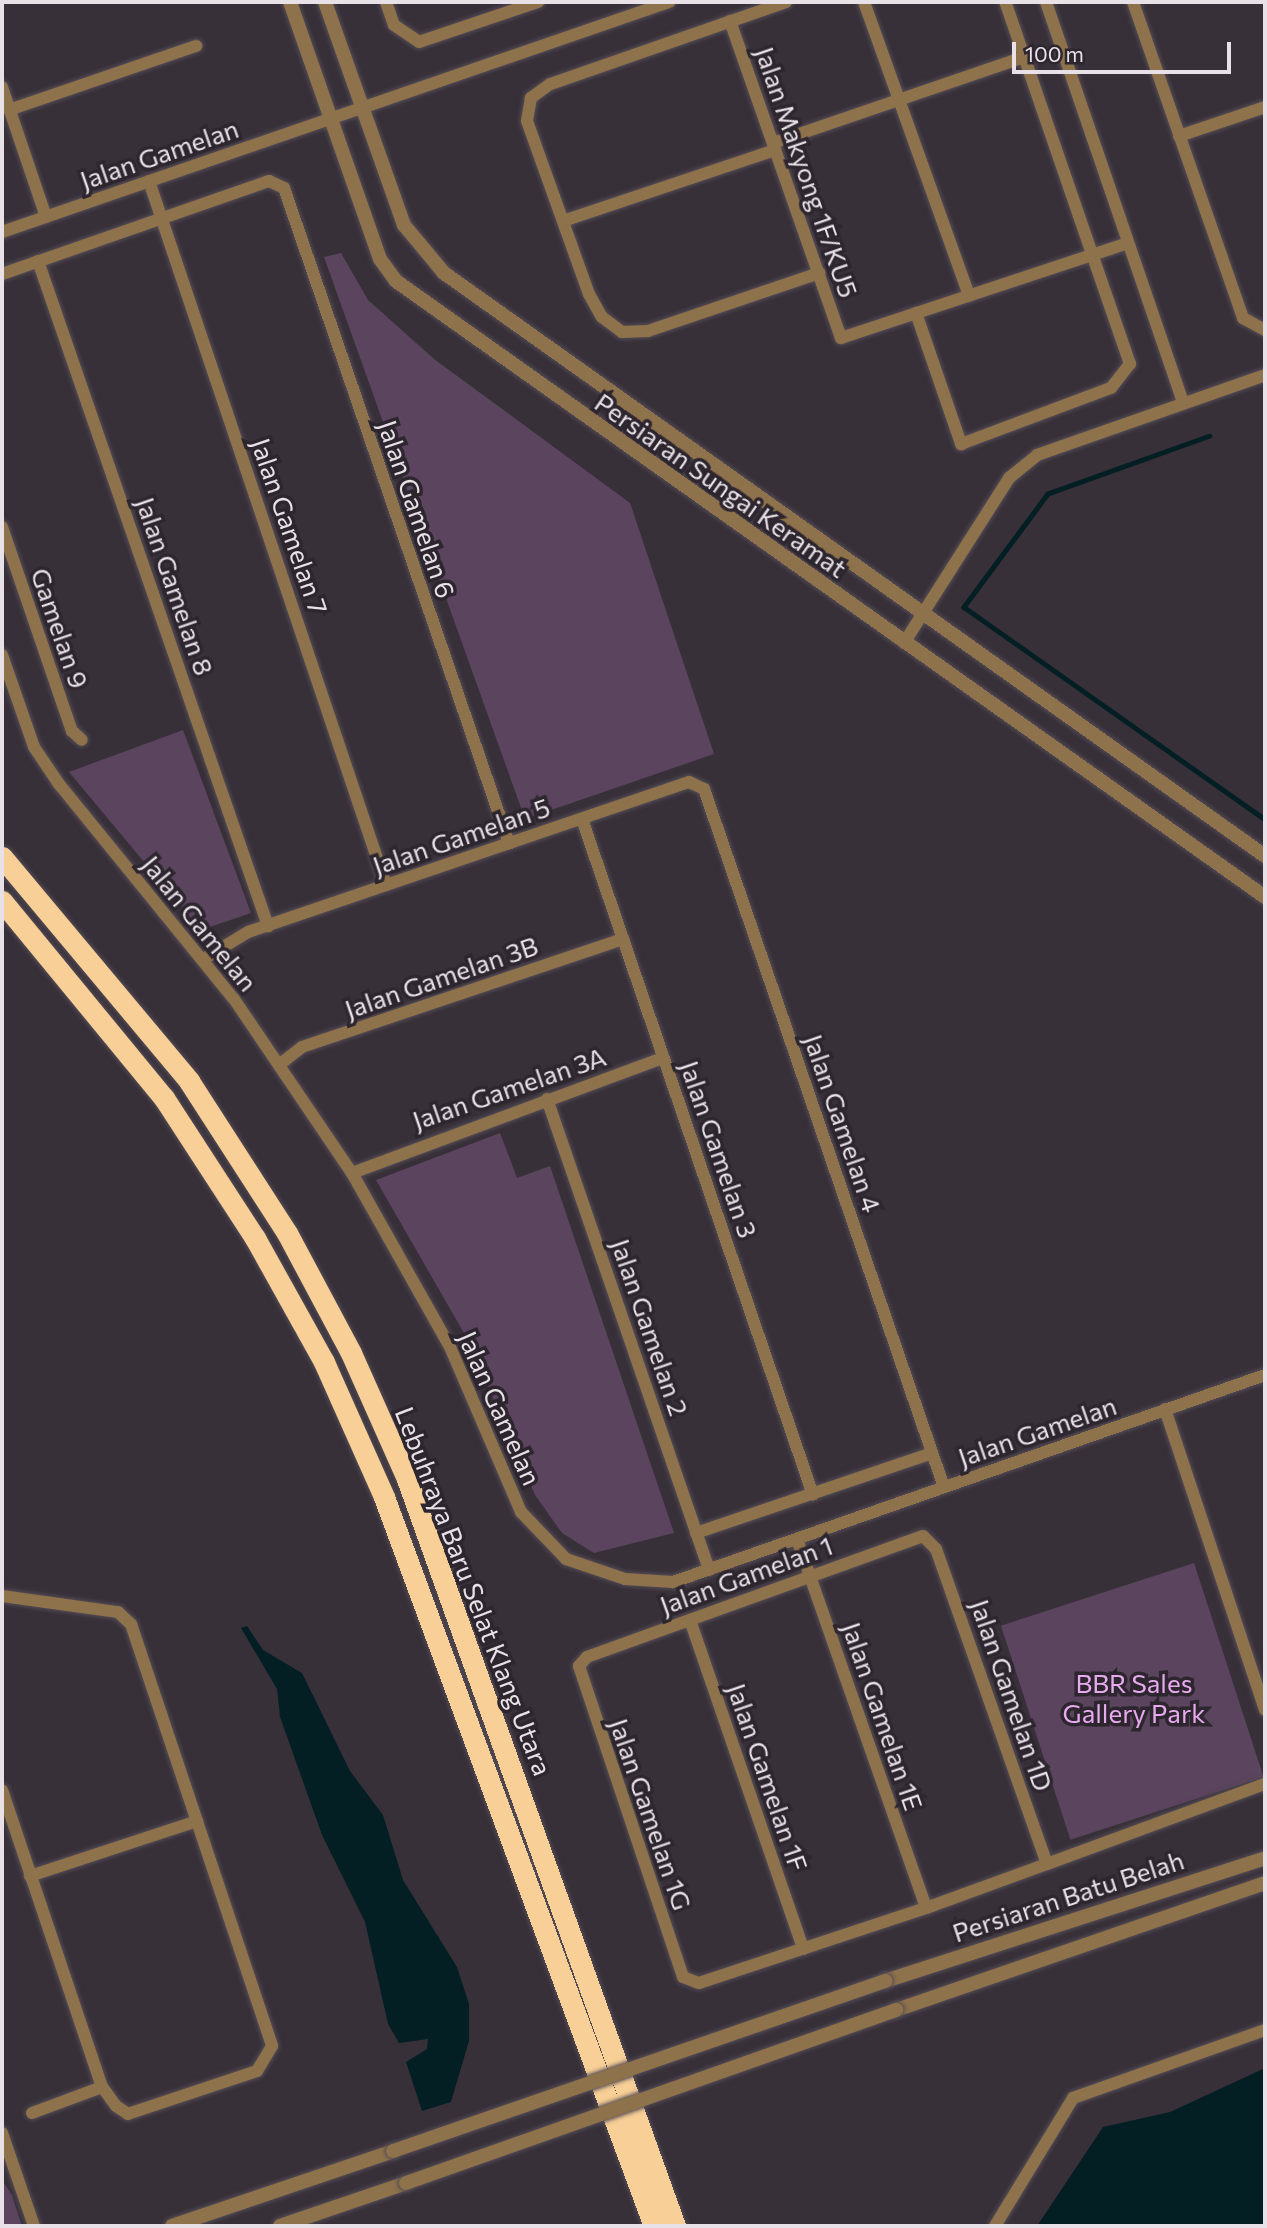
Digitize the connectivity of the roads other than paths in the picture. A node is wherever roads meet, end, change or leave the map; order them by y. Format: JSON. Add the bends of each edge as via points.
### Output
{"nodes":[{"id":1,"x":290,"y":2,"type":"edge"},
{"id":2,"x":325,"y":2,"type":"edge"},
{"id":3,"x":386,"y":2,"type":"edge"},
{"id":4,"x":669,"y":2,"type":"edge"},
{"id":5,"x":786,"y":2,"type":"edge"},
{"id":6,"x":864,"y":2,"type":"edge"},
{"id":7,"x":1005,"y":2,"type":"edge"},
{"id":8,"x":1045,"y":2,"type":"edge"},
{"id":9,"x":1133,"y":2,"type":"edge"},
{"id":10,"x":529,"y":3,"type":"edge"},
{"id":11,"x":730,"y":22,"type":"junction"},
{"id":12,"x":196,"y":46,"type":"dead end"},
{"id":13,"x":1027,"y":55,"type":"junction"},
{"id":14,"x":2,"y":87,"type":"edge"},
{"id":15,"x":899,"y":101,"type":"junction"},
{"id":16,"x":1265,"y":107,"type":"edge"},
{"id":17,"x":362,"y":109,"type":"junction"},
{"id":18,"x":9,"y":110,"type":"junction"},
{"id":19,"x":331,"y":119,"type":"junction"},
{"id":20,"x":1180,"y":136,"type":"junction"},
{"id":21,"x":774,"y":146,"type":"junction"},
{"id":22,"x":149,"y":181,"type":"junction"},
{"id":23,"x":46,"y":217,"type":"junction"},
{"id":24,"x":161,"y":218,"type":"junction"},
{"id":25,"x":563,"y":220,"type":"junction"},
{"id":26,"x":2,"y":232,"type":"edge"},
{"id":27,"x":1128,"y":243,"type":"junction"},
{"id":28,"x":1094,"y":254,"type":"junction"},
{"id":29,"x":38,"y":261,"type":"junction"},
{"id":30,"x":819,"y":273,"type":"junction"},
{"id":31,"x":2,"y":274,"type":"edge"},
{"id":32,"x":969,"y":296,"type":"junction"},
{"id":33,"x":916,"y":313,"type":"junction"},
{"id":34,"x":1265,"y":330,"type":"edge"},
{"id":35,"x":1265,"y":375,"type":"edge"},
{"id":36,"x":1183,"y":404,"type":"junction"},
{"id":37,"x":2,"y":527,"type":"edge"},
{"id":38,"x":921,"y":610,"type":"junction"},
{"id":39,"x":904,"y":643,"type":"junction"},
{"id":40,"x":2,"y":654,"type":"edge"},
{"id":41,"x":82,"y":740,"type":"dead end"},
{"id":42,"x":689,"y":782,"type":"joint"},
{"id":43,"x":582,"y":819,"type":"junction"},
{"id":44,"x":509,"y":843,"type":"junction"},
{"id":45,"x":1265,"y":856,"type":"edge"},
{"id":46,"x":2,"y":857,"type":"edge"},
{"id":47,"x":387,"y":885,"type":"junction"},
{"id":48,"x":1265,"y":897,"type":"edge"},
{"id":49,"x":2,"y":901,"type":"edge"},
{"id":50,"x":268,"y":926,"type":"junction"},
{"id":51,"x":623,"y":939,"type":"junction"},
{"id":52,"x":202,"y":960,"type":"junction"},
{"id":53,"x":663,"y":1058,"type":"junction"},
{"id":54,"x":279,"y":1065,"type":"junction"},
{"id":55,"x":547,"y":1099,"type":"junction"},
{"id":56,"x":352,"y":1173,"type":"junction"},
{"id":57,"x":1265,"y":1375,"type":"edge"},
{"id":58,"x":1165,"y":1409,"type":"junction"},
{"id":59,"x":932,"y":1454,"type":"junction"},
{"id":60,"x":944,"y":1488,"type":"junction"},
{"id":61,"x":813,"y":1495,"type":"junction"},
{"id":62,"x":696,"y":1532,"type":"junction"},
{"id":63,"x":797,"y":1539,"type":"junction"},
{"id":64,"x":930,"y":1543,"type":"joint"},
{"id":65,"x":709,"y":1570,"type":"junction"},
{"id":66,"x":810,"y":1576,"type":"junction"},
{"id":67,"x":2,"y":1596,"type":"edge"},
{"id":68,"x":690,"y":1620,"type":"junction"},
{"id":69,"x":579,"y":1666,"type":"joint"},
{"id":70,"x":1265,"y":1710,"type":"edge"},
{"id":71,"x":1265,"y":1784,"type":"edge"},
{"id":72,"x":2,"y":1790,"type":"edge"},
{"id":73,"x":197,"y":1821,"type":"junction"},
{"id":74,"x":1265,"y":1858,"type":"edge"},
{"id":75,"x":1047,"y":1864,"type":"junction"},
{"id":76,"x":30,"y":1876,"type":"junction"},
{"id":77,"x":1265,"y":1883,"type":"edge"},
{"id":78,"x":926,"y":1908,"type":"junction"},
{"id":79,"x":803,"y":1949,"type":"junction"},
{"id":80,"x":1265,"y":2030,"type":"edge"},
{"id":81,"x":102,"y":2087,"type":"junction"},
{"id":82,"x":32,"y":2113,"type":"dead end"},
{"id":83,"x":2,"y":2133,"type":"edge"},
{"id":84,"x":34,"y":2226,"type":"edge"},
{"id":85,"x":172,"y":2226,"type":"edge"},
{"id":86,"x":280,"y":2226,"type":"edge"},
{"id":87,"x":654,"y":2226,"type":"edge"},
{"id":88,"x":675,"y":2226,"type":"edge"},
{"id":89,"x":995,"y":2226,"type":"edge"}],
"edges":[{"from":1,"to":19,"type":"street","name":"Persiaran Sungai Keramat"},
{"from":2,"to":17,"type":"street","name":"Persiaran Sungai Keramat"},
{"from":3,"to":10,"type":"street","via":[[394,25],[419,42]]},
{"from":4,"to":17,"type":"street","name":"Jalan Gamelan"},
{"from":5,"to":11,"type":"street"},
{"from":6,"to":15,"type":"street"},
{"from":7,"to":13,"type":"street"},
{"from":8,"to":27,"type":"street"},
{"from":9,"to":20,"type":"street"},
{"from":11,"to":21,"type":"street","name":"Jalan Makyong 1F/KU5"},
{"from":11,"to":25,"type":"street","via":[[551,84],[531,99],[527,121]]},
{"from":12,"to":18,"type":"street"},
{"from":13,"to":15,"type":"street"},
{"from":13,"to":28,"type":"street"},
{"from":14,"to":18,"type":"street"},
{"from":15,"to":21,"type":"street"},
{"from":15,"to":32,"type":"street"},
{"from":16,"to":20,"type":"street"},
{"from":17,"to":19,"type":"street","name":"Jalan Gamelan"},
{"from":17,"to":38,"type":"street","name":"Persiaran Sungai Keramat","via":[[404,225],[444,273]]},
{"from":18,"to":23,"type":"street"},
{"from":19,"to":22,"type":"street","name":"Jalan Gamelan"},
{"from":19,"to":39,"type":"street","name":"Persiaran Sungai Keramat","via":[[380,259],[396,281]]},
{"from":20,"to":34,"type":"street","via":[[1243,318]]},
{"from":21,"to":25,"type":"street"},
{"from":21,"to":30,"type":"street","name":"Jalan Makyong 1F/KU5"},
{"from":22,"to":23,"type":"street","name":"Jalan Gamelan"},
{"from":22,"to":24,"type":"street","name":"Jalan Gamelan 7"},
{"from":23,"to":26,"type":"street","name":"Jalan Gamelan"},
{"from":24,"to":29,"type":"street"},
{"from":24,"to":44,"type":"street","name":"Jalan Gamelan 6","via":[[269,181],[284,188]]},
{"from":24,"to":47,"type":"street","name":"Jalan Gamelan 7"},
{"from":25,"to":30,"type":"street","via":[[589,294],[602,317],[622,332],[648,331]]},
{"from":27,"to":28,"type":"street"},
{"from":27,"to":36,"type":"street"},
{"from":28,"to":32,"type":"street"},
{"from":28,"to":33,"type":"street","via":[[1130,364],[1123,381],[961,444]]},
{"from":29,"to":31,"type":"street"},
{"from":29,"to":50,"type":"street","name":"Jalan Gamelan 8"},
{"from":30,"to":33,"type":"street","name":"Jalan Makyong 1F/KU5","via":[[841,338]]},
{"from":32,"to":33,"type":"street"},
{"from":35,"to":36,"type":"street"},
{"from":36,"to":38,"type":"street","via":[[1037,455],[1009,478]]},
{"from":37,"to":41,"type":"street","name":"Gamelan 9","via":[[66,716]]},
{"from":38,"to":39,"type":"street"},
{"from":38,"to":45,"type":"street","name":"Persiaran Sungai Keramat"},
{"from":39,"to":48,"type":"street","name":"Persiaran Sungai Keramat"},
{"from":40,"to":52,"type":"street","name":"Jalan Gamelan","via":[[34,747]]},
{"from":42,"to":43,"type":"street","name":"Jalan Gamelan 5"},
{"from":42,"to":59,"type":"street","name":"Jalan Gamelan 4","via":[[704,789]]},
{"from":43,"to":44,"type":"street","name":"Jalan Gamelan 5"},
{"from":43,"to":51,"type":"street","name":"Jalan Gamelan 3"},
{"from":44,"to":47,"type":"street","name":"Jalan Gamelan 5"},
{"from":46,"to":88,"type":"highway","name":"Lebuhraya Baru Selat Klang Utara","via":[[189,1081],[287,1233],[351,1353],[407,1479]]},
{"from":47,"to":50,"type":"street","name":"Jalan Gamelan 5"},
{"from":49,"to":87,"type":"highway","name":"Lebuhraya Baru Selat Klang Utara","via":[[164,1098],[255,1238],[324,1362],[384,1497]]},
{"from":50,"to":52,"type":"street","name":"Jalan Gamelan 5","via":[[248,932]]},
{"from":51,"to":53,"type":"street","name":"Jalan Gamelan 3"},
{"from":51,"to":54,"type":"street","name":"Jalan Gamelan 3B","via":[[302,1047]]},
{"from":52,"to":54,"type":"street","name":"Jalan Gamelan"},
{"from":53,"to":55,"type":"street","name":"Jalan Gamelan 3A"},
{"from":53,"to":61,"type":"street","name":"Jalan Gamelan 3"},
{"from":54,"to":56,"type":"street","name":"Jalan Gamelan"},
{"from":55,"to":56,"type":"street","name":"Jalan Gamelan 3A","via":[[370,1161]]},
{"from":55,"to":62,"type":"street","name":"Jalan Gamelan 2"},
{"from":56,"to":65,"type":"street","name":"Jalan Gamelan","via":[[450,1347],[521,1511],[566,1559],[625,1579],[673,1582]]},
{"from":57,"to":58,"type":"street","name":"Jalan Gamelan"},
{"from":58,"to":60,"type":"street","name":"Jalan Gamelan"},
{"from":58,"to":70,"type":"street"},
{"from":59,"to":60,"type":"street","name":"Jalan Gamelan 4"},
{"from":59,"to":61,"type":"street"},
{"from":60,"to":63,"type":"street","name":"Jalan Gamelan"},
{"from":61,"to":62,"type":"street"},
{"from":62,"to":65,"type":"street","name":"Jalan Gamelan 2"},
{"from":63,"to":65,"type":"street","name":"Jalan Gamelan"},
{"from":63,"to":66,"type":"street","name":"Jalan Gamelan 1E"},
{"from":64,"to":66,"type":"street","name":"Jalan Gamelan 1","via":[[923,1536]]},
{"from":64,"to":75,"type":"street","name":"Jalan Gamelan 1D"},
{"from":66,"to":68,"type":"street","name":"Jalan Gamelan 1"},
{"from":66,"to":78,"type":"street","name":"Jalan Gamelan 1E"},
{"from":67,"to":73,"type":"street","via":[[118,1612],[131,1624]]},
{"from":68,"to":69,"type":"street","name":"Jalan Gamelan 1","via":[[587,1657]]},
{"from":68,"to":79,"type":"street","name":"Jalan Gamelan 1F"},
{"from":69,"to":79,"type":"street","name":"Jalan Gamelan 1G","via":[[683,1976],[699,1983]]},
{"from":71,"to":75,"type":"street"},
{"from":72,"to":76,"type":"street"},
{"from":73,"to":76,"type":"street"},
{"from":73,"to":81,"type":"street","via":[[272,2046],[269,2059],[257,2071],[128,2114]]},
{"from":74,"to":85,"type":"street","name":"Persiaran Batu Belah","bridge":true,"via":[[885,1981]]},
{"from":75,"to":78,"type":"street"},
{"from":76,"to":81,"type":"street"},
{"from":77,"to":86,"type":"street","name":"Persiaran Batu Belah","bridge":true},
{"from":78,"to":79,"type":"street"},
{"from":80,"to":89,"type":"street","via":[[1073,2098]]},
{"from":81,"to":82,"type":"street"},
{"from":83,"to":84,"type":"street"}]}
